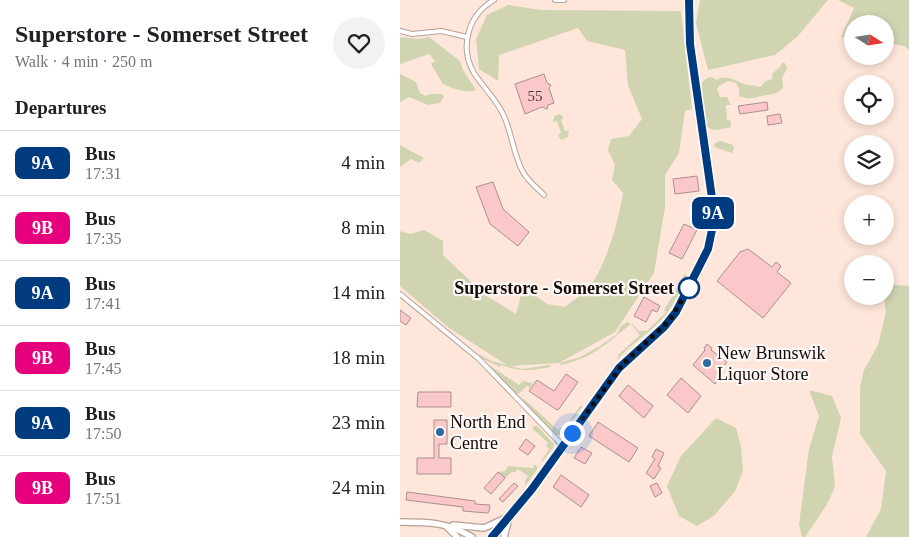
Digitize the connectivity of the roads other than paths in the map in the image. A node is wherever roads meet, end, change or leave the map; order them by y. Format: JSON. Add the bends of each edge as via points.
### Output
{"nodes":[{"id":1,"x":494,"y":0,"type":"edge"},
{"id":2,"x":556,"y":0,"type":"edge"},
{"id":3,"x":564,"y":0,"type":"edge"},
{"id":4,"x":689,"y":0,"type":"edge"},
{"id":5,"x":400,"y":31,"type":"edge"},
{"id":6,"x":467,"y":37,"type":"junction"},
{"id":7,"x":544,"y":195,"type":"dead end"},
{"id":8,"x":400,"y":294,"type":"edge"},
{"id":9,"x":563,"y":446,"type":"junction"},
{"id":10,"x":509,"y":517,"type":"junction"},
{"id":11,"x":400,"y":522,"type":"edge"},
{"id":12,"x":443,"y":524,"type":"junction"},
{"id":13,"x":457,"y":537,"type":"edge"},
{"id":14,"x":472,"y":537,"type":"edge"},
{"id":15,"x":492,"y":537,"type":"edge"},
{"id":16,"x":504,"y":537,"type":"edge"}],
"edges":[{"from":1,"to":6,"type":"street","via":[[476,16]]},
{"from":2,"to":3,"type":"street"},
{"from":4,"to":9,"type":"main road","via":[[690,44],[713,205],[711,238],[676,312],[619,368]]},
{"from":5,"to":6,"type":"street","via":[[412,34],[441,31]]},
{"from":6,"to":7,"type":"street","via":[[471,66],[503,114],[523,172]]},
{"from":8,"to":9,"type":"street","via":[[479,359]]},
{"from":9,"to":10,"type":"main road"},
{"from":10,"to":12,"type":"main road","via":[[484,528]]},
{"from":10,"to":15,"type":"main road"},
{"from":10,"to":16,"type":"main road"},
{"from":11,"to":12,"type":"main road"},
{"from":12,"to":13,"type":"main road"},
{"from":12,"to":14,"type":"main road"}]}
